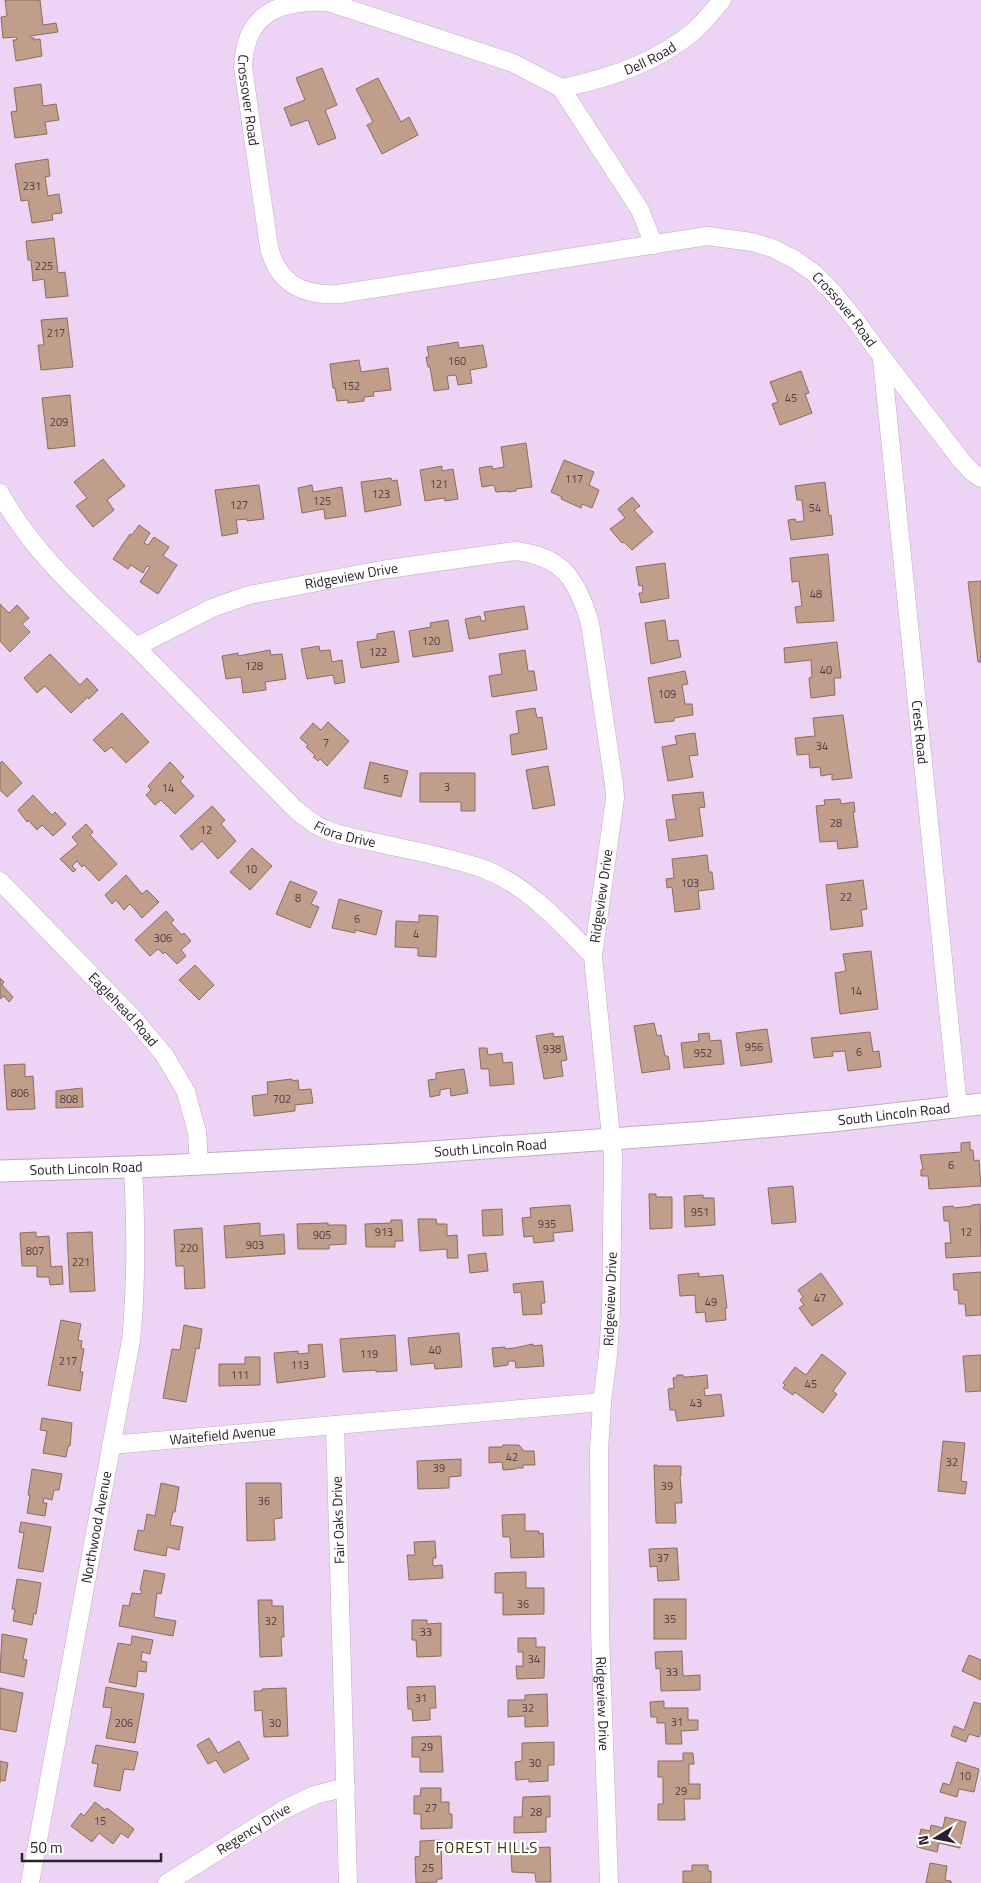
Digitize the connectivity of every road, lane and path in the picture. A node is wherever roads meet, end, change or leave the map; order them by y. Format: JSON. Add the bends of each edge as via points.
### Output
{"nodes":[{"id":1,"x":722,"y":0,"type":"edge"},
{"id":2,"x":561,"y":88,"type":"junction"},
{"id":3,"x":654,"y":245,"type":"junction"},
{"id":4,"x":882,"y":358,"type":"junction"},
{"id":5,"x":981,"y":478,"type":"edge"},
{"id":6,"x":0,"y":493,"type":"edge"},
{"id":7,"x":136,"y":647,"type":"junction"},
{"id":8,"x":0,"y":881,"type":"edge"},
{"id":9,"x":593,"y":956,"type":"junction"},
{"id":10,"x":981,"y":1104,"type":"edge"},
{"id":11,"x":958,"y":1107,"type":"junction"},
{"id":12,"x":611,"y":1138,"type":"junction"},
{"id":13,"x":199,"y":1164,"type":"junction"},
{"id":14,"x":133,"y":1167,"type":"junction"},
{"id":15,"x":0,"y":1171,"type":"edge"},
{"id":16,"x":602,"y":1402,"type":"junction"},
{"id":17,"x":335,"y":1425,"type":"junction"},
{"id":18,"x":110,"y":1445,"type":"junction"},
{"id":19,"x":346,"y":1787,"type":"junction"},
{"id":20,"x":30,"y":1883,"type":"edge"},
{"id":21,"x":168,"y":1883,"type":"edge"},
{"id":22,"x":348,"y":1883,"type":"edge"},
{"id":23,"x":608,"y":1883,"type":"edge"}],
"edges":[{"from":1,"to":2,"type":"street","name":"Dell Road","via":[[693,31],[647,60],[594,82]]},
{"from":2,"to":3,"type":"street","via":[[640,210]]},
{"from":2,"to":3,"type":"street","name":"Crossover Road","via":[[512,63],[328,2],[301,0],[266,12],[251,29],[243,67],[269,247],[276,267],[300,289],[339,294]]},
{"from":3,"to":4,"type":"street","name":"Crossover Road","via":[[707,236],[772,248],[814,273],[853,317]]},
{"from":4,"to":5,"type":"street","name":"Crossover Road","via":[[961,460]]},
{"from":4,"to":11,"type":"street","name":"Crest Road"},
{"from":6,"to":7,"type":"street","via":[[31,541]]},
{"from":7,"to":9,"type":"street","name":"Fiora Drive","via":[[308,819],[342,835],[485,870],[517,886],[546,908]]},
{"from":7,"to":9,"type":"street","name":"Ridgeview Drive","via":[[212,608],[249,595],[381,570],[515,551],[530,552],[554,562],[570,578],[582,598],[590,623],[614,784],[615,798]]},
{"from":8,"to":13,"type":"street","name":"Eaglehead Road","via":[[134,1019],[165,1056],[186,1092],[197,1132]]},
{"from":9,"to":12,"type":"street","name":"Ridgeview Drive"},
{"from":10,"to":11,"type":"street","name":"South Lincoln Road"},
{"from":11,"to":12,"type":"street","name":"South Lincoln Road","via":[[832,1121]]},
{"from":12,"to":13,"type":"street","name":"South Lincoln Road","via":[[418,1153]]},
{"from":12,"to":16,"type":"street","name":"Ridgeview Drive","via":[[611,1312]]},
{"from":13,"to":14,"type":"street","name":"South Lincoln Road"},
{"from":14,"to":15,"type":"street","name":"South Lincoln Road"},
{"from":14,"to":18,"type":"street","name":"Northwood Avenue","via":[[135,1304]]},
{"from":16,"to":17,"type":"street"},
{"from":16,"to":23,"type":"street","name":"Ridgeview Drive","via":[[599,1459],[600,1631]]},
{"from":17,"to":18,"type":"street","name":"Waitefield Avenue"},
{"from":17,"to":19,"type":"street","name":"Fair Oaks Drive"},
{"from":18,"to":20,"type":"street","name":"Northwood Avenue"},
{"from":19,"to":21,"type":"street","name":"Regency Drive","via":[[316,1795],[283,1810]]},
{"from":19,"to":22,"type":"street","name":"Fair Oaks Drive"}]}
